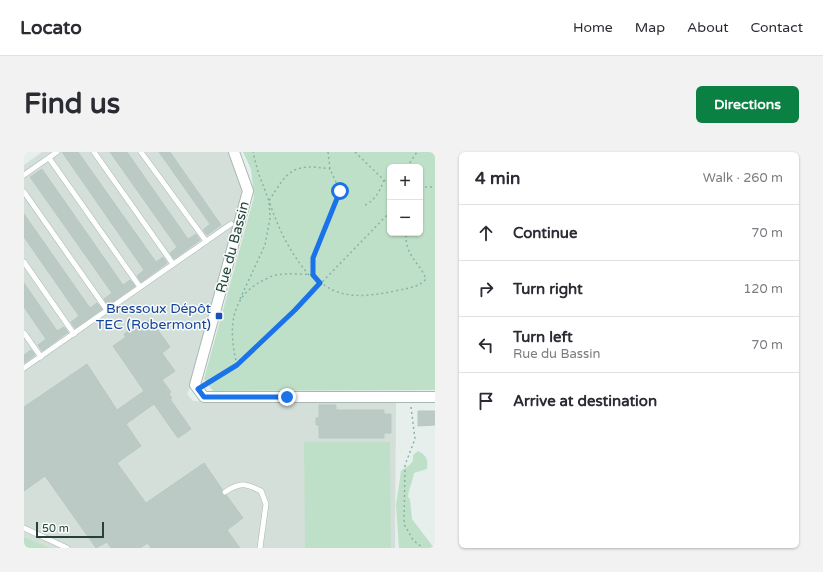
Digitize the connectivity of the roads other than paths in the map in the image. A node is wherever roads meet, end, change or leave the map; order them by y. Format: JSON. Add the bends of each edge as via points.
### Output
{"nodes":[{"id":1,"x":57,"y":152,"type":"edge"},
{"id":2,"x":94,"y":152,"type":"edge"},
{"id":3,"x":141,"y":152,"type":"edge"},
{"id":4,"x":234,"y":152,"type":"edge"},
{"id":5,"x":49,"y":158,"type":"junction"},
{"id":6,"x":24,"y":175,"type":"edge"},
{"id":7,"x":24,"y":192,"type":"edge"},
{"id":8,"x":231,"y":224,"type":"dead end"},
{"id":9,"x":206,"y":241,"type":"junction"},
{"id":10,"x":24,"y":262,"type":"edge"},
{"id":11,"x":173,"y":264,"type":"junction"},
{"id":12,"x":140,"y":287,"type":"junction"},
{"id":13,"x":107,"y":310,"type":"junction"},
{"id":14,"x":24,"y":333,"type":"edge"},
{"id":15,"x":74,"y":334,"type":"junction"},
{"id":16,"x":41,"y":357,"type":"junction"},
{"id":17,"x":24,"y":368,"type":"edge"},
{"id":18,"x":435,"y":397,"type":"edge"},
{"id":19,"x":224,"y":492,"type":"dead end"},
{"id":20,"x":24,"y":528,"type":"edge"},
{"id":21,"x":67,"y":548,"type":"edge"},
{"id":22,"x":260,"y":548,"type":"edge"}],
"edges":[{"from":1,"to":5,"type":"lane"},
{"from":2,"to":11,"type":"lane"},
{"from":3,"to":9,"type":"lane"},
{"from":4,"to":18,"type":"street","name":"Rue du Bassin","via":[[248,191],[195,385],[204,397]]},
{"from":5,"to":6,"type":"lane"},
{"from":5,"to":12,"type":"lane"},
{"from":7,"to":13,"type":"lane"},
{"from":8,"to":9,"type":"lane"},
{"from":9,"to":11,"type":"lane"},
{"from":10,"to":15,"type":"lane"},
{"from":11,"to":12,"type":"lane"},
{"from":12,"to":13,"type":"lane"},
{"from":13,"to":15,"type":"lane"},
{"from":14,"to":16,"type":"lane"},
{"from":15,"to":16,"type":"lane"},
{"from":16,"to":17,"type":"lane"},
{"from":19,"to":22,"type":"lane","via":[[236,484],[248,485],[261,491],[266,504]]},
{"from":20,"to":21,"type":"lane"}]}
